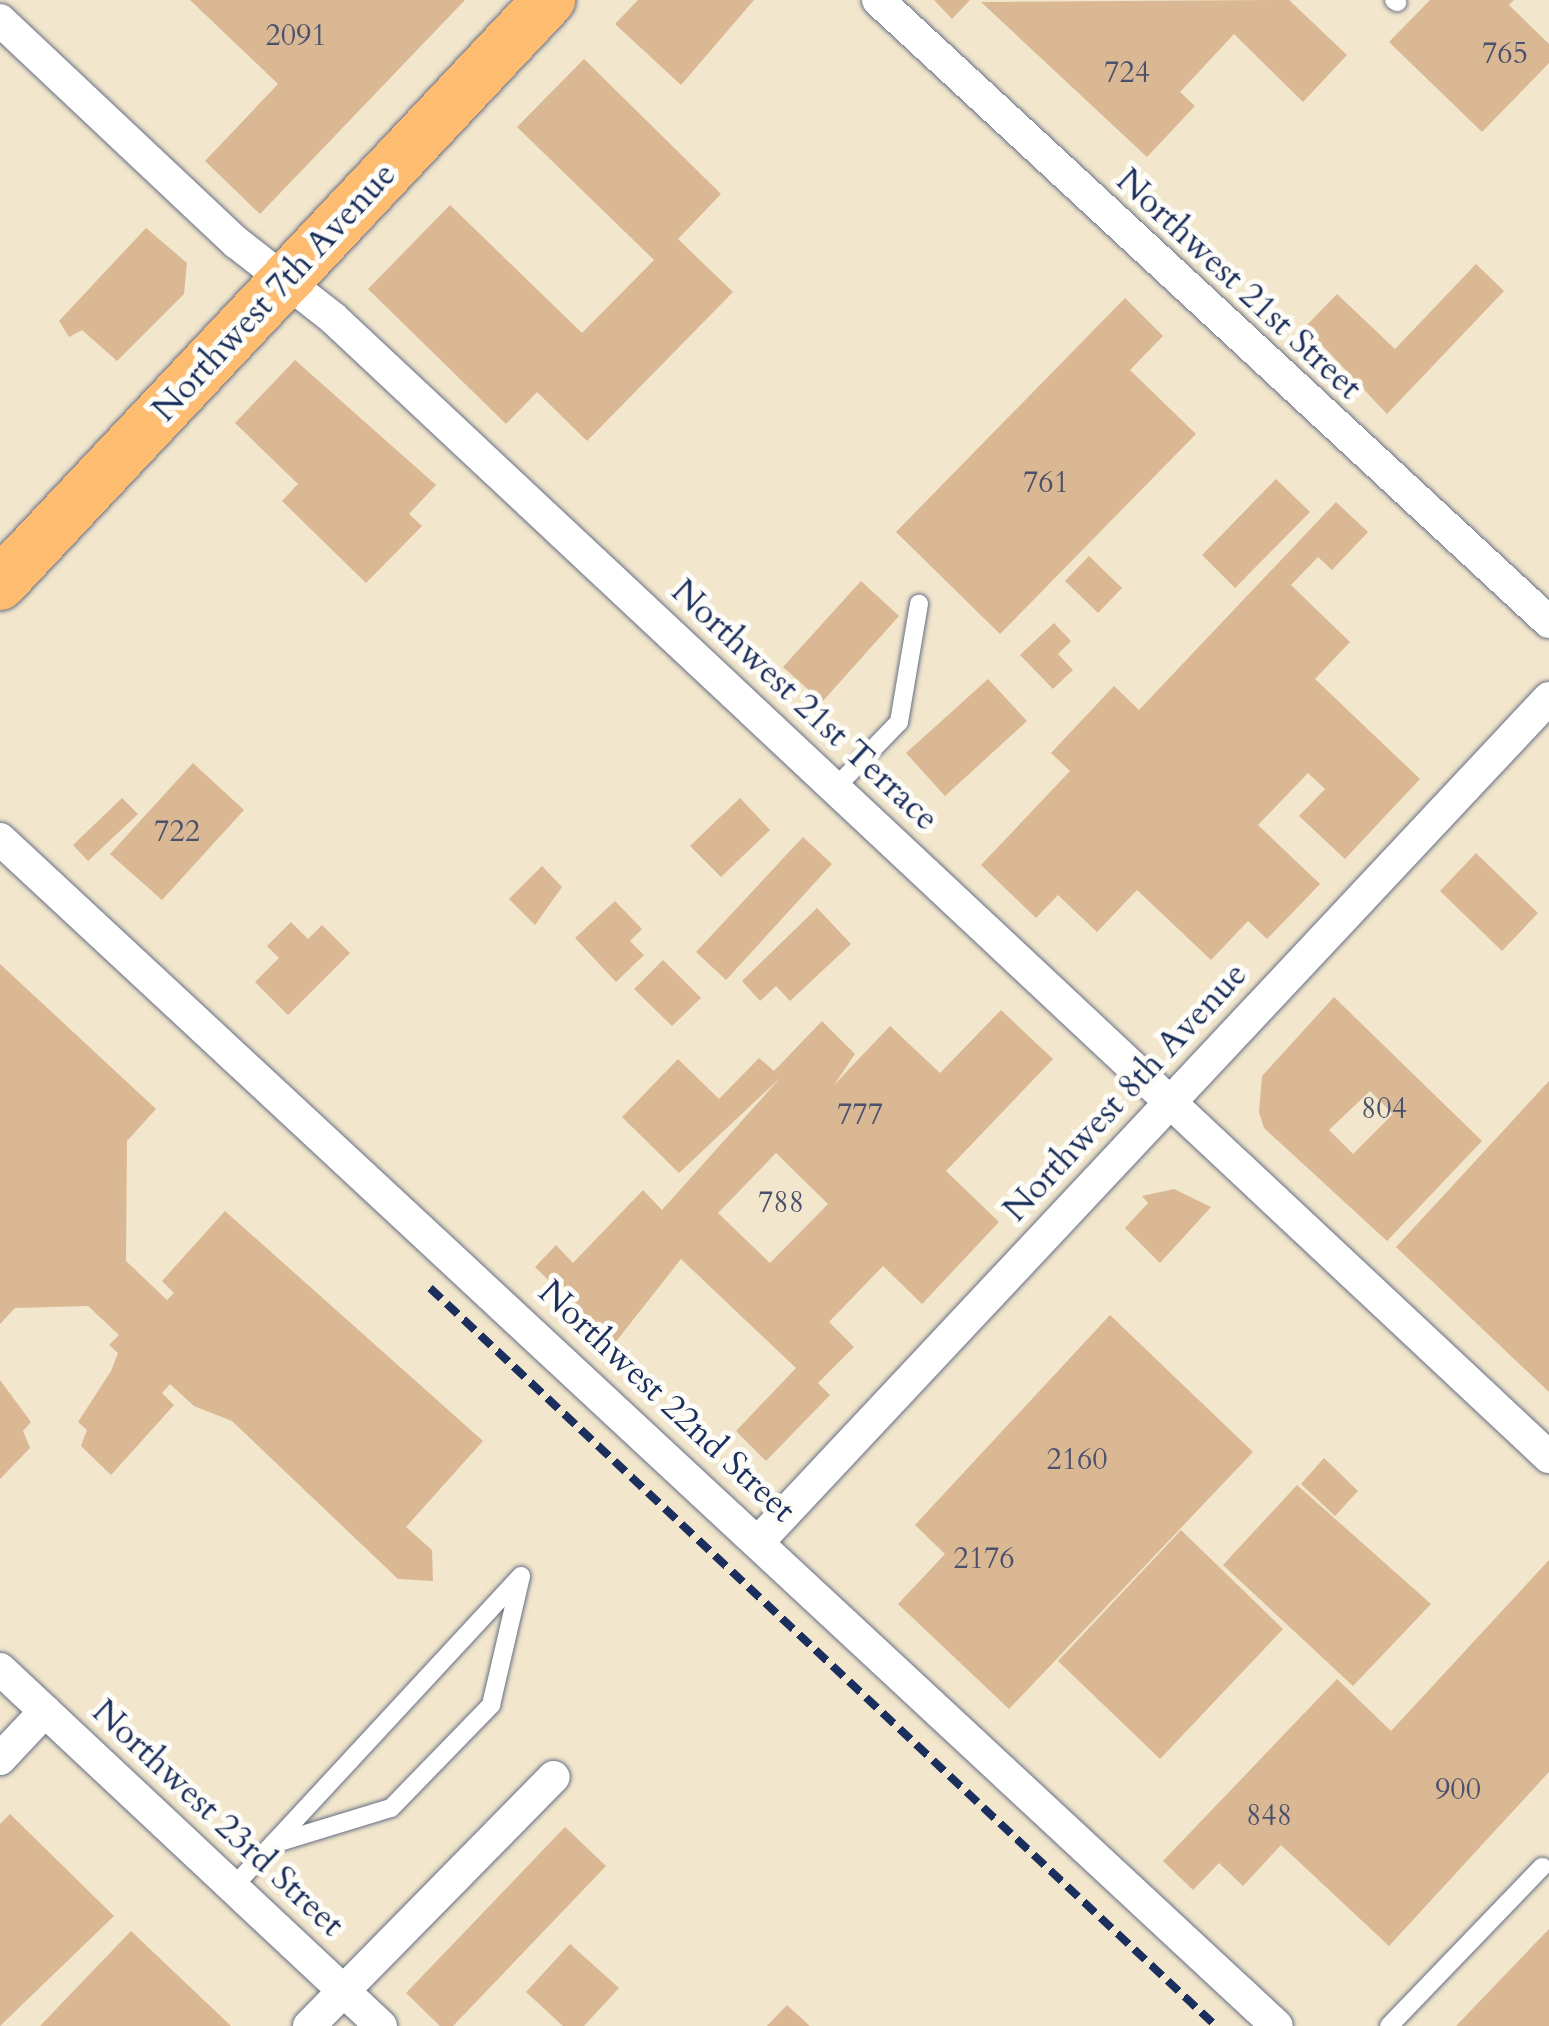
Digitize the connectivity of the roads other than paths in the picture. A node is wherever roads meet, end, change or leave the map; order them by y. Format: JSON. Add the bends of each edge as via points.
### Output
{"nodes":[{"id":1,"x":550,"y":0,"type":"edge"},
{"id":2,"x":878,"y":0,"type":"edge"},
{"id":3,"x":0,"y":20,"type":"edge"},
{"id":4,"x":285,"y":280,"type":"junction"},
{"id":5,"x":0,"y":584,"type":"edge"},
{"id":6,"x":919,"y":604,"type":"dead end"},
{"id":7,"x":1549,"y":622,"type":"edge"},
{"id":8,"x":1549,"y":698,"type":"edge"},
{"id":9,"x":835,"y":788,"type":"junction"},
{"id":10,"x":0,"y":839,"type":"edge"},
{"id":11,"x":1170,"y":1102,"type":"junction"},
{"id":12,"x":1549,"y":1457,"type":"edge"},
{"id":13,"x":760,"y":1540,"type":"junction"},
{"id":14,"x":0,"y":1669,"type":"edge"},
{"id":15,"x":45,"y":1711,"type":"junction"},
{"id":16,"x":0,"y":1758,"type":"edge"},
{"id":17,"x":554,"y":1778,"type":"dead end"},
{"id":18,"x":271,"y":1845,"type":"junction"},
{"id":19,"x":1542,"y":1867,"type":"dead end"},
{"id":20,"x":232,"y":1886,"type":"junction"},
{"id":21,"x":343,"y":1990,"type":"junction"},
{"id":22,"x":309,"y":2026,"type":"edge"},
{"id":23,"x":381,"y":2026,"type":"edge"},
{"id":24,"x":1277,"y":2026,"type":"edge"},
{"id":25,"x":1389,"y":2026,"type":"edge"}],
"edges":[{"from":1,"to":4,"type":"main road","name":"Northwest 7th Avenue"},
{"from":2,"to":7,"type":"street","name":"Northwest 21st Street"},
{"from":3,"to":4,"type":"street","name":"Northwest 21st Terrace"},
{"from":4,"to":5,"type":"main road","name":"Northwest 7th Avenue"},
{"from":4,"to":9,"type":"street","name":"Northwest 21st Terrace"},
{"from":6,"to":9,"type":"lane","via":[[899,722]]},
{"from":8,"to":11,"type":"street","name":"Northwest 8th Avenue"},
{"from":9,"to":11,"type":"street","name":"Northwest 21st Terrace"},
{"from":10,"to":13,"type":"street","name":"Northwest 22nd Street"},
{"from":11,"to":12,"type":"street","name":"Northwest 21st Terrace"},
{"from":11,"to":13,"type":"street","name":"Northwest 8th Avenue"},
{"from":13,"to":24,"type":"street","name":"Northwest 22nd Street"},
{"from":14,"to":15,"type":"street","name":"Northwest 23rd Street"},
{"from":15,"to":16,"type":"street"},
{"from":15,"to":20,"type":"street","name":"Northwest 23rd Street"},
{"from":17,"to":21,"type":"street"},
{"from":18,"to":18,"type":"lane","via":[[508,1590],[521,1576],[491,1706],[390,1808]]},
{"from":18,"to":20,"type":"lane"},
{"from":19,"to":25,"type":"lane"},
{"from":20,"to":21,"type":"street","name":"Northwest 23rd Street"},
{"from":21,"to":22,"type":"street"},
{"from":21,"to":23,"type":"street","name":"Northwest 23rd Street"}]}
